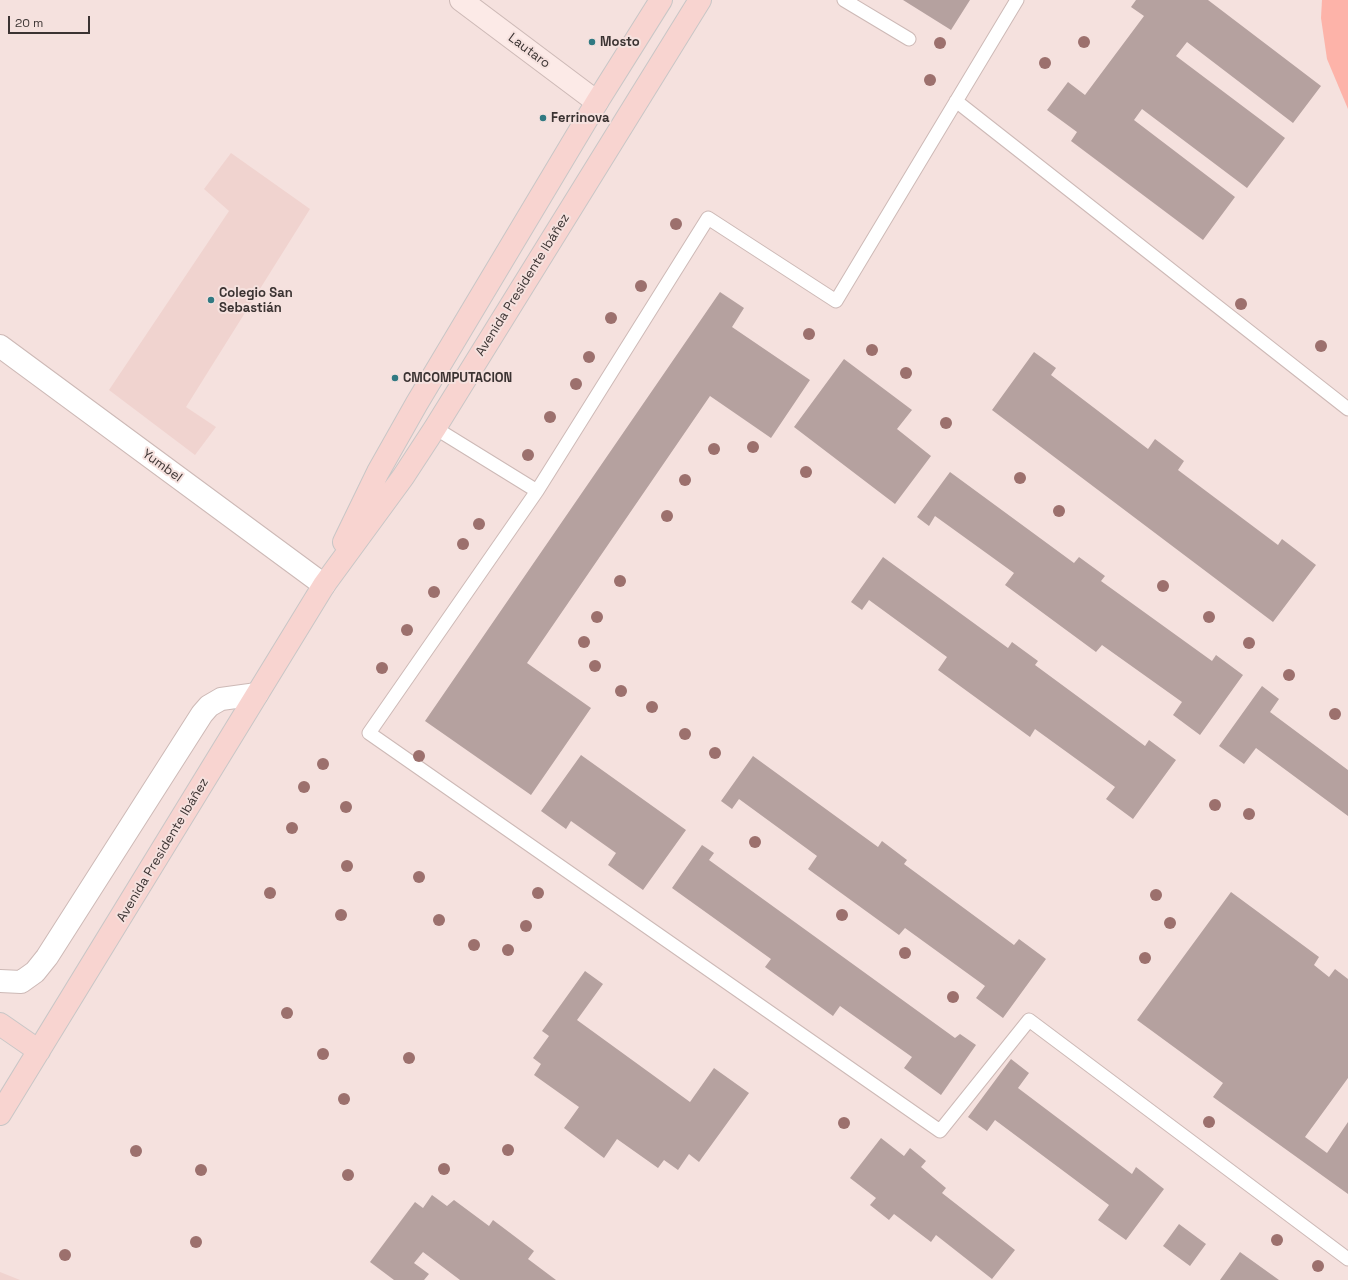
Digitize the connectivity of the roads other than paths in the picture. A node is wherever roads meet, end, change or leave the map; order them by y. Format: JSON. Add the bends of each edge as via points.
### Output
{"nodes":[{"id":1,"x":461,"y":0,"type":"edge"},
{"id":2,"x":661,"y":0,"type":"edge"},
{"id":3,"x":700,"y":0,"type":"edge"},
{"id":4,"x":844,"y":0,"type":"edge"},
{"id":5,"x":1017,"y":0,"type":"edge"},
{"id":6,"x":909,"y":39,"type":"dead end"},
{"id":7,"x":956,"y":101,"type":"junction"},
{"id":8,"x":597,"y":102,"type":"junction"},
{"id":9,"x":631,"y":112,"type":"junction"},
{"id":10,"x":0,"y":346,"type":"edge"},
{"id":11,"x":1348,"y":409,"type":"edge"},
{"id":12,"x":435,"y":428,"type":"junction"},
{"id":13,"x":537,"y":491,"type":"junction"},
{"id":14,"x":324,"y":585,"type":"junction"},
{"id":15,"x":257,"y":694,"type":"junction"},
{"id":16,"x":0,"y":982,"type":"edge"},
{"id":17,"x":0,"y":1024,"type":"edge"},
{"id":18,"x":39,"y":1051,"type":"junction"},
{"id":19,"x":0,"y":1114,"type":"edge"},
{"id":20,"x":1348,"y":1258,"type":"edge"}],
"edges":[{"from":1,"to":8,"type":"street","name":"Lautaro"},
{"from":2,"to":8,"type":"main road","name":"Avenida Presidente Ibáñez"},
{"from":3,"to":9,"type":"main road","name":"Avenida Presidente Ibáñez"},
{"from":4,"to":6,"type":"lane"},
{"from":5,"to":7,"type":"lane"},
{"from":7,"to":11,"type":"lane"},
{"from":7,"to":13,"type":"lane","via":[[836,301],[708,218]]},
{"from":8,"to":9,"type":"main road","via":[[608,109]]},
{"from":8,"to":14,"type":"main road","name":"Avenida Presidente Ibáñez","via":[[413,410],[354,520]]},
{"from":9,"to":12,"type":"main road","name":"Avenida Presidente Ibáñez"},
{"from":10,"to":14,"type":"street","name":"Yumbel"},
{"from":12,"to":13,"type":"lane"},
{"from":12,"to":14,"type":"main road","name":"Avenida Presidente Ibáñez","via":[[403,477]]},
{"from":13,"to":20,"type":"lane","via":[[369,733],[940,1131],[1029,1020]]},
{"from":14,"to":15,"type":"main road","name":"Avenida Presidente Ibáñez"},
{"from":15,"to":16,"type":"street","via":[[221,699],[209,706],[47,957],[35,972],[21,982]]},
{"from":15,"to":18,"type":"main road","name":"Avenida Presidente Ibáñez"},
{"from":17,"to":18,"type":"main road"},
{"from":18,"to":19,"type":"main road","name":"Avenida Presidente Ibáñez"}]}
